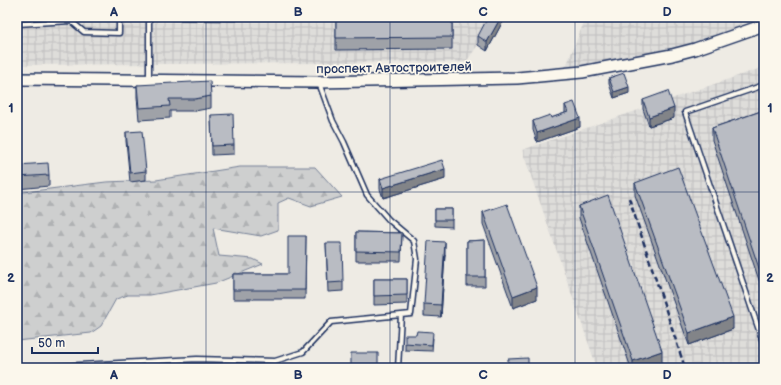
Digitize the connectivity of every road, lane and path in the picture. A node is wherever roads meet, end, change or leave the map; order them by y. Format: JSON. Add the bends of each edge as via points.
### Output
{"nodes":[{"id":1,"x":119,"y":17,"type":"edge"},
{"id":2,"x":149,"y":17,"type":"edge"},
{"id":3,"x":17,"y":24,"type":"edge"},
{"id":4,"x":764,"y":25,"type":"edge"},
{"id":5,"x":17,"y":79,"type":"edge"},
{"id":6,"x":149,"y":80,"type":"junction"},
{"id":7,"x":318,"y":82,"type":"junction"},
{"id":8,"x":764,"y":85,"type":"edge"},
{"id":9,"x":401,"y":315,"type":"junction"},
{"id":10,"x":764,"y":345,"type":"edge"},
{"id":11,"x":22,"y":368,"type":"edge"},
{"id":12,"x":398,"y":368,"type":"edge"}],
"edges":[{"from":1,"to":3,"type":"lane","via":[[119,33],[84,32],[71,21]]},
{"from":2,"to":6,"type":"lane"},
{"from":4,"to":7,"type":"main road","name":"проспект Автостроителей","via":[[672,55],[582,72],[517,78]]},
{"from":5,"to":6,"type":"main road","name":"проспект Автостроителей"},
{"from":6,"to":7,"type":"main road","name":"проспект Автостроителей"},
{"from":7,"to":9,"type":"lane","via":[[367,195],[389,220],[414,241],[417,259],[411,314]]},
{"from":8,"to":10,"type":"lane","via":[[684,112]]},
{"from":9,"to":11,"type":"lane","via":[[331,322],[302,352],[275,361],[197,359]]},
{"from":9,"to":12,"type":"lane"}]}
